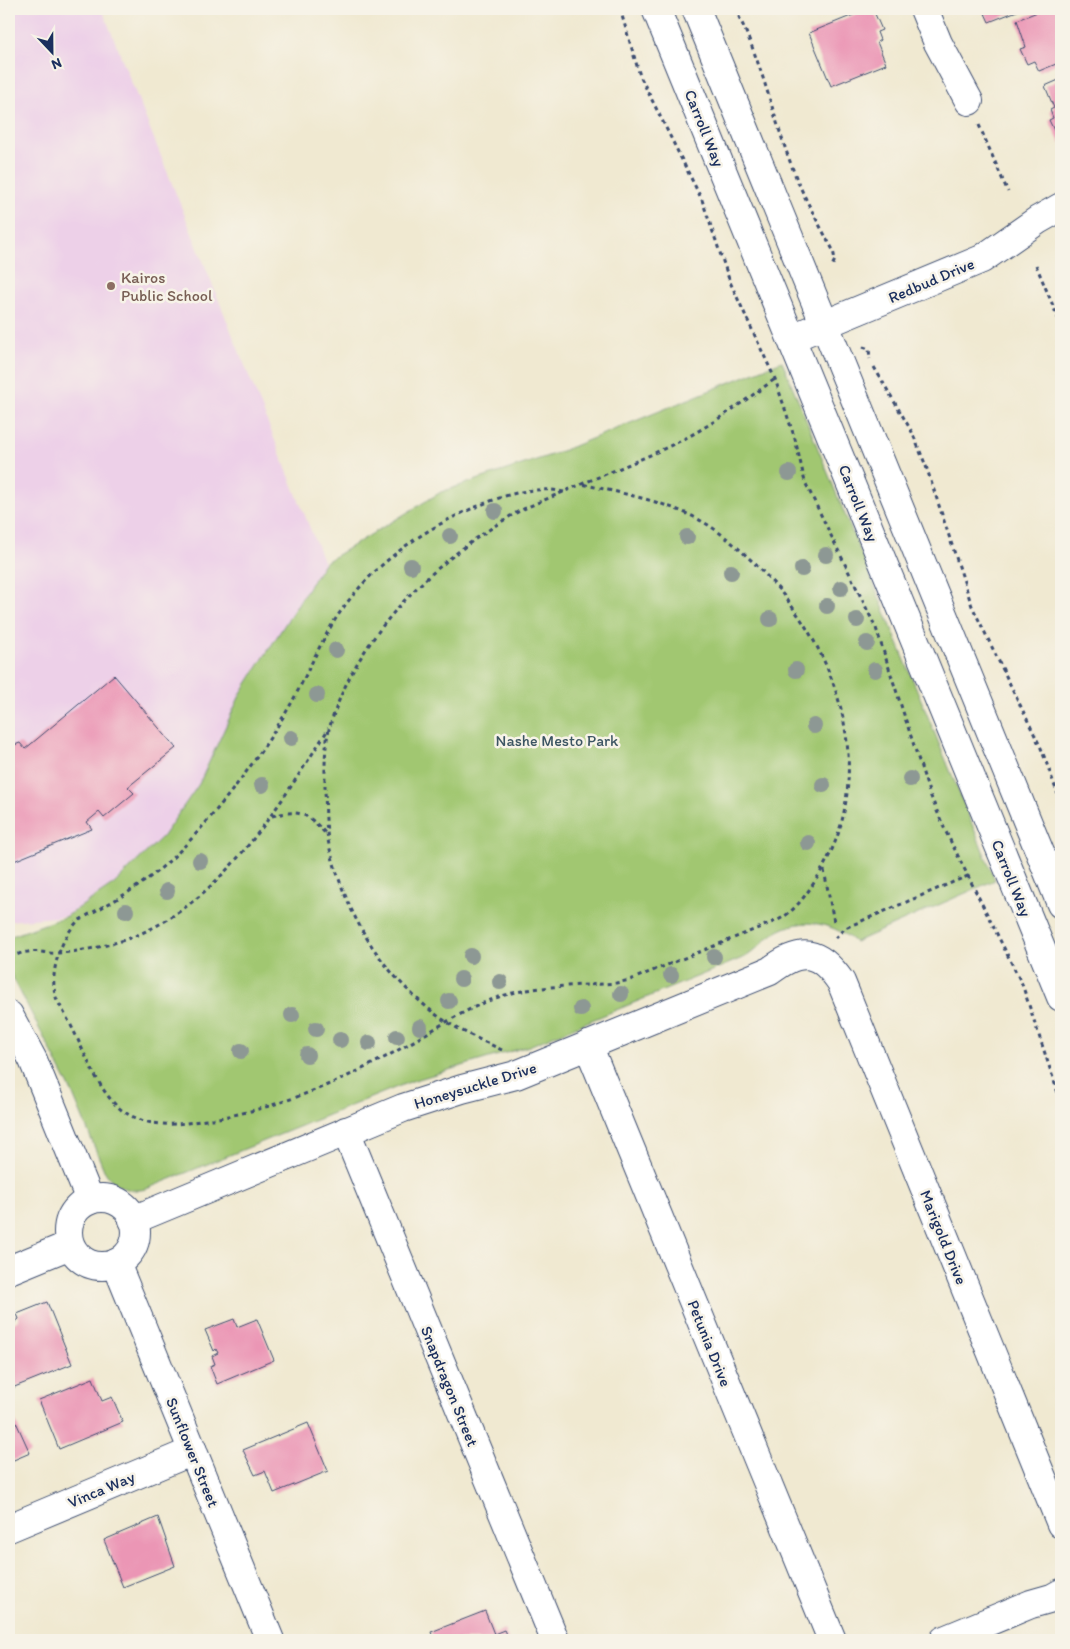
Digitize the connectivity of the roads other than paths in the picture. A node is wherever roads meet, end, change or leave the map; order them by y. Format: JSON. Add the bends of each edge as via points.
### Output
{"nodes":[{"id":1,"x":656,"y":9,"type":"edge"},
{"id":2,"x":696,"y":9,"type":"edge"},
{"id":3,"x":924,"y":9,"type":"edge"},
{"id":4,"x":969,"y":101,"type":"road end"},
{"id":5,"x":1061,"y":207,"type":"edge"},
{"id":6,"x":825,"y":324,"type":"junction"},
{"id":7,"x":792,"y":338,"type":"junction"},
{"id":8,"x":1061,"y":904,"type":"edge"},
{"id":9,"x":816,"y":957,"type":"joint"},
{"id":10,"x":1061,"y":997,"type":"edge"},
{"id":11,"x":9,"y":1015,"type":"edge"},
{"id":12,"x":588,"y":1045,"type":"junction"},
{"id":13,"x":346,"y":1131,"type":"junction"},
{"id":14,"x":90,"y":1200,"type":"junction"},
{"id":15,"x":133,"y":1220,"type":"junction"},
{"id":16,"x":70,"y":1245,"type":"junction"},
{"id":17,"x":116,"y":1263,"type":"junction"},
{"id":18,"x":9,"y":1270,"type":"edge"},
{"id":19,"x":193,"y":1451,"type":"junction"},
{"id":20,"x":1061,"y":1524,"type":"edge"},
{"id":21,"x":9,"y":1528,"type":"edge"},
{"id":22,"x":1061,"y":1593,"type":"edge"},
{"id":23,"x":270,"y":1640,"type":"edge"},
{"id":24,"x":555,"y":1640,"type":"edge"},
{"id":25,"x":832,"y":1640,"type":"edge"},
{"id":26,"x":944,"y":1640,"type":"edge"}],
"edges":[{"from":1,"to":7,"type":"street","name":"Carroll Way"},
{"from":2,"to":6,"type":"street"},
{"from":3,"to":4,"type":"street"},
{"from":5,"to":6,"type":"street","name":"Redbud Drive","via":[[982,259]]},
{"from":6,"to":7,"type":"street","name":"Redbud Drive"},
{"from":6,"to":8,"type":"street"},
{"from":7,"to":10,"type":"street","name":"Carroll Way"},
{"from":9,"to":12,"type":"street","name":"Honeysuckle Drive","via":[[800,954],[770,971]]},
{"from":9,"to":20,"type":"street","name":"Marigold Drive","via":[[830,967],[841,982]]},
{"from":11,"to":14,"type":"street","via":[[33,1060]]},
{"from":12,"to":13,"type":"street","name":"Honeysuckle Drive","via":[[516,1075],[462,1088]]},
{"from":12,"to":25,"type":"street","name":"Petunia Drive"},
{"from":13,"to":15,"type":"street","name":"Honeysuckle Drive"},
{"from":13,"to":24,"type":"street","name":"Snapdragon Street"},
{"from":14,"to":15,"type":"street","via":[[106,1198],[116,1201],[125,1207]]},
{"from":14,"to":16,"type":"street","via":[[76,1208],[70,1218],[67,1229]]},
{"from":15,"to":17,"type":"street","via":[[136,1236],[133,1247]]},
{"from":16,"to":17,"type":"street","via":[[82,1260],[93,1265]]},
{"from":16,"to":18,"type":"street"},
{"from":17,"to":19,"type":"street","name":"Sunflower Street"},
{"from":19,"to":21,"type":"street","name":"Vinca Way"},
{"from":19,"to":23,"type":"street","name":"Sunflower Street"},
{"from":22,"to":26,"type":"street"}]}
